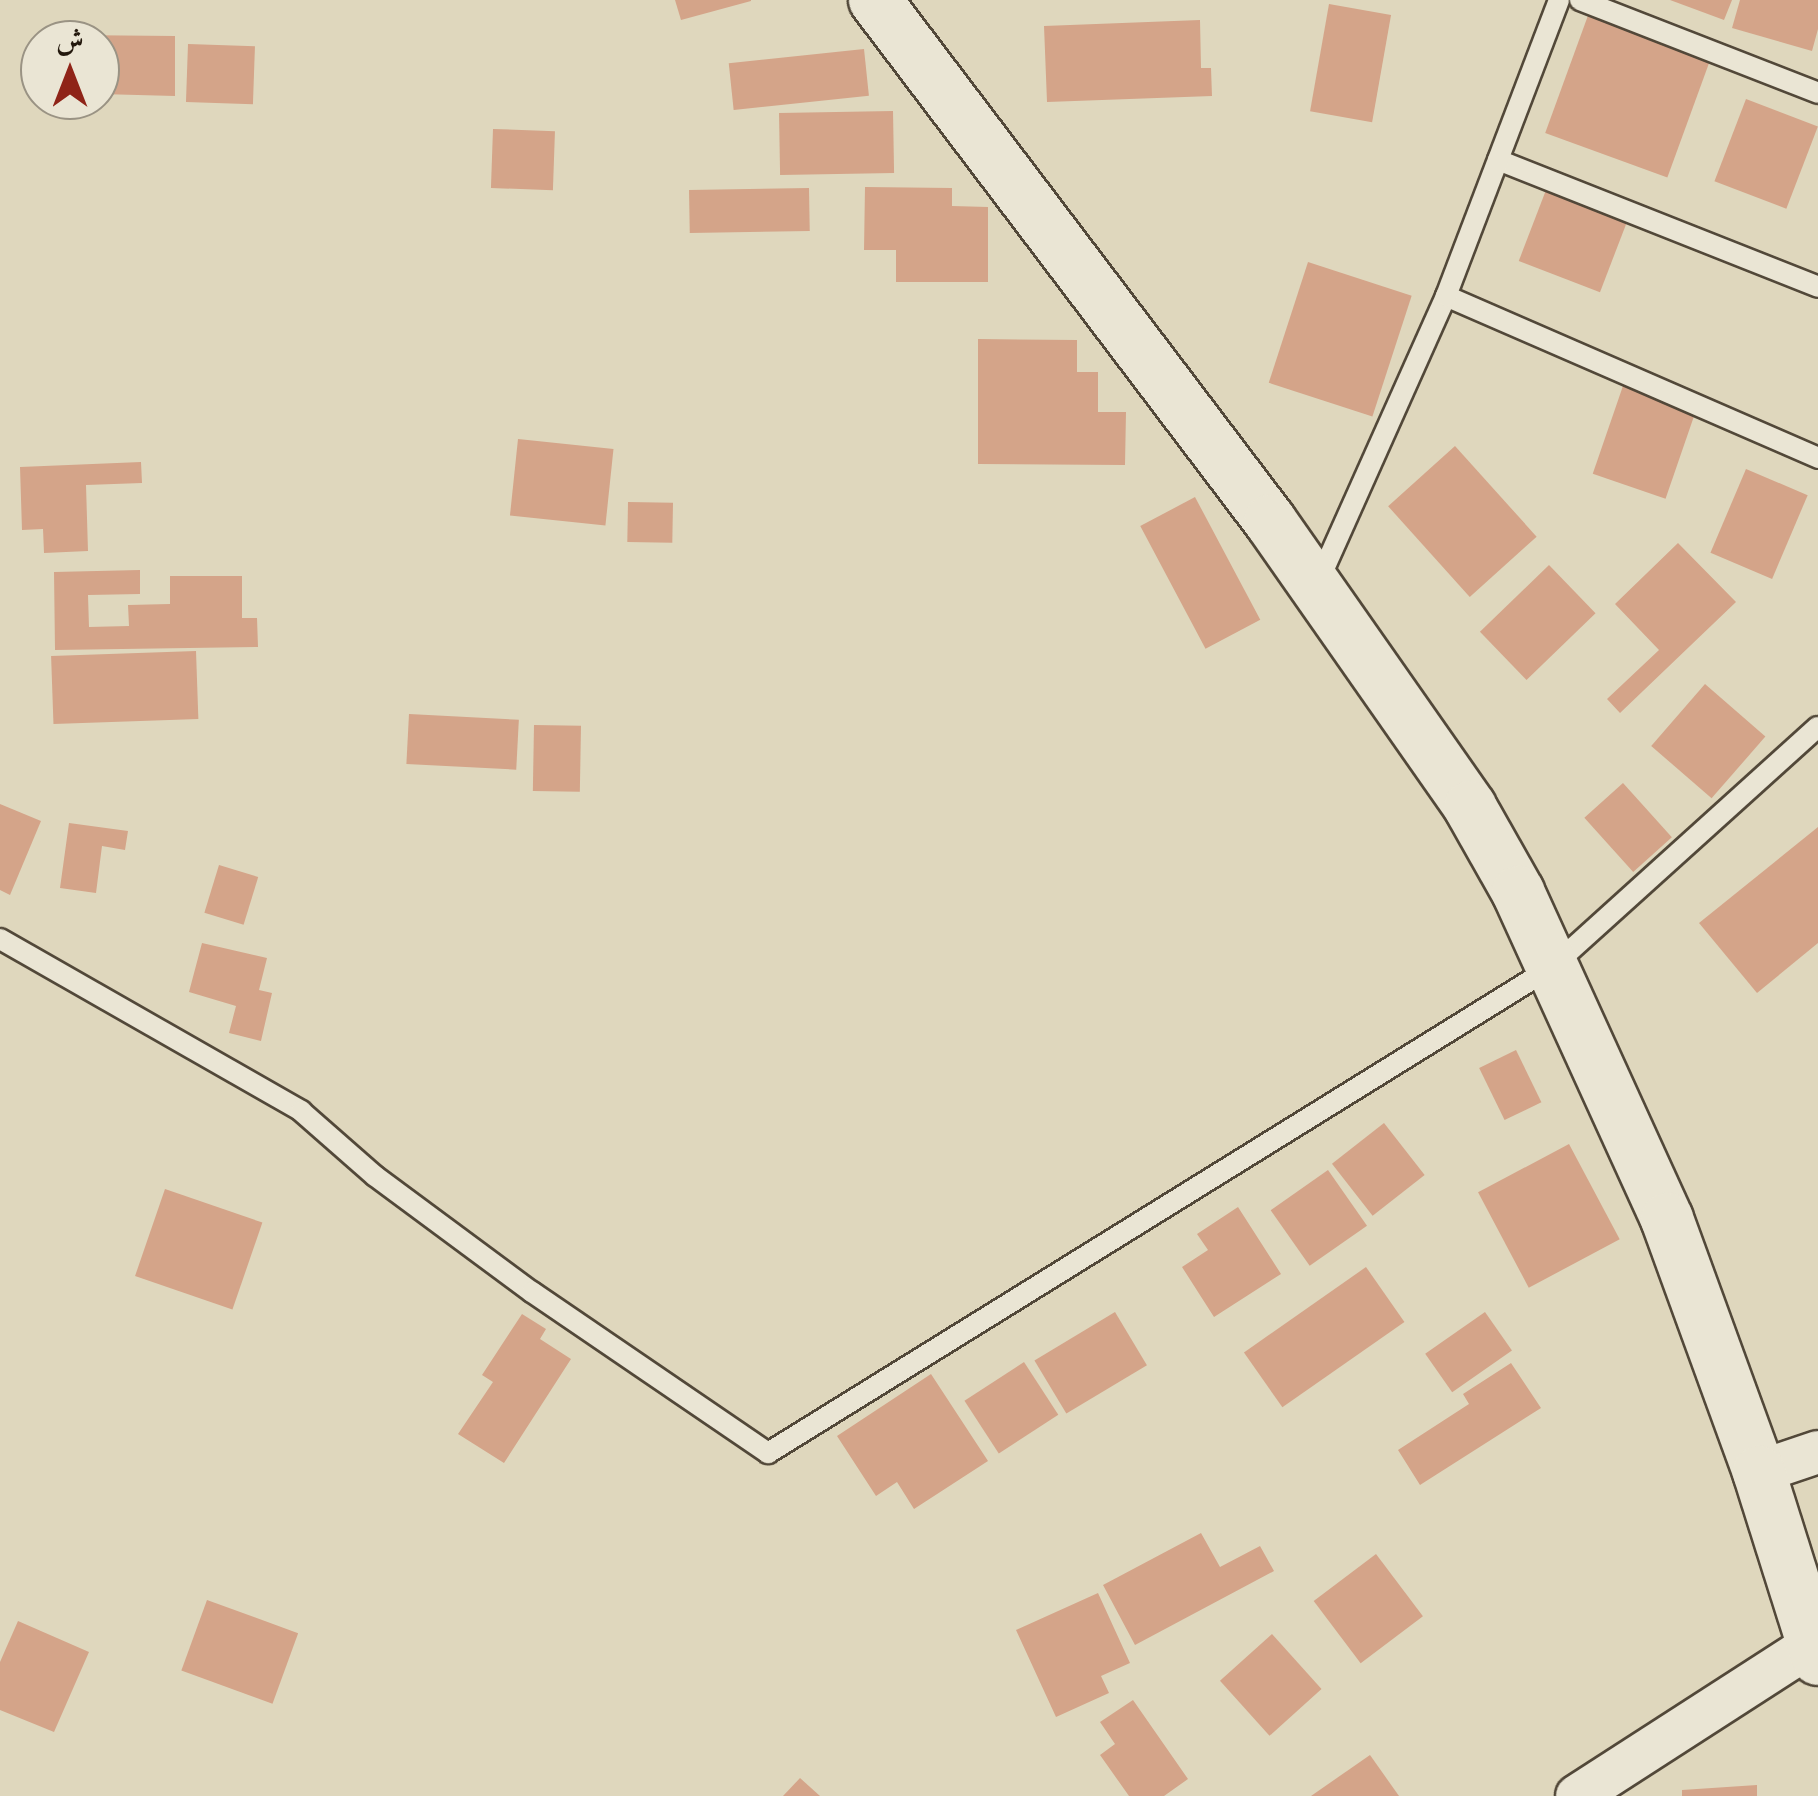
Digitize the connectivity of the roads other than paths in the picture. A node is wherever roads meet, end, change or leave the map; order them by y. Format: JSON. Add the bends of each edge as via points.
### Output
{"nodes":[{"id":1,"x":876,"y":0,"type":"edge"},
{"id":2,"x":1559,"y":0,"type":"edge"},
{"id":3,"x":1580,"y":0,"type":"edge"},
{"id":4,"x":1818,"y":93,"type":"edge"},
{"id":5,"x":1498,"y":160,"type":"junction"},
{"id":6,"x":1818,"y":286,"type":"edge"},
{"id":7,"x":1446,"y":296,"type":"junction"},
{"id":8,"x":1818,"y":458,"type":"edge"},
{"id":9,"x":1316,"y":586,"type":"junction"},
{"id":10,"x":1818,"y":727,"type":"edge"},
{"id":11,"x":0,"y":940,"type":"edge"},
{"id":12,"x":1552,"y":967,"type":"junction"},
{"id":13,"x":1818,"y":1452,"type":"edge"},
{"id":14,"x":1759,"y":1472,"type":"junction"},
{"id":15,"x":1816,"y":1652,"type":"edge"},
{"id":16,"x":1577,"y":1796,"type":"edge"}],
"edges":[{"from":1,"to":9,"type":"street"},
{"from":2,"to":5,"type":"lane"},
{"from":3,"to":4,"type":"lane"},
{"from":5,"to":6,"type":"lane"},
{"from":5,"to":7,"type":"lane"},
{"from":7,"to":8,"type":"lane"},
{"from":7,"to":9,"type":"lane"},
{"from":9,"to":12,"type":"street","via":[[1470,807]]},
{"from":10,"to":12,"type":"lane"},
{"from":11,"to":12,"type":"lane","via":[[301,1111],[375,1176],[532,1292],[768,1453]]},
{"from":12,"to":14,"type":"street","via":[[1667,1219]]},
{"from":13,"to":14,"type":"street"},
{"from":14,"to":15,"type":"street"},
{"from":15,"to":16,"type":"street"}]}
